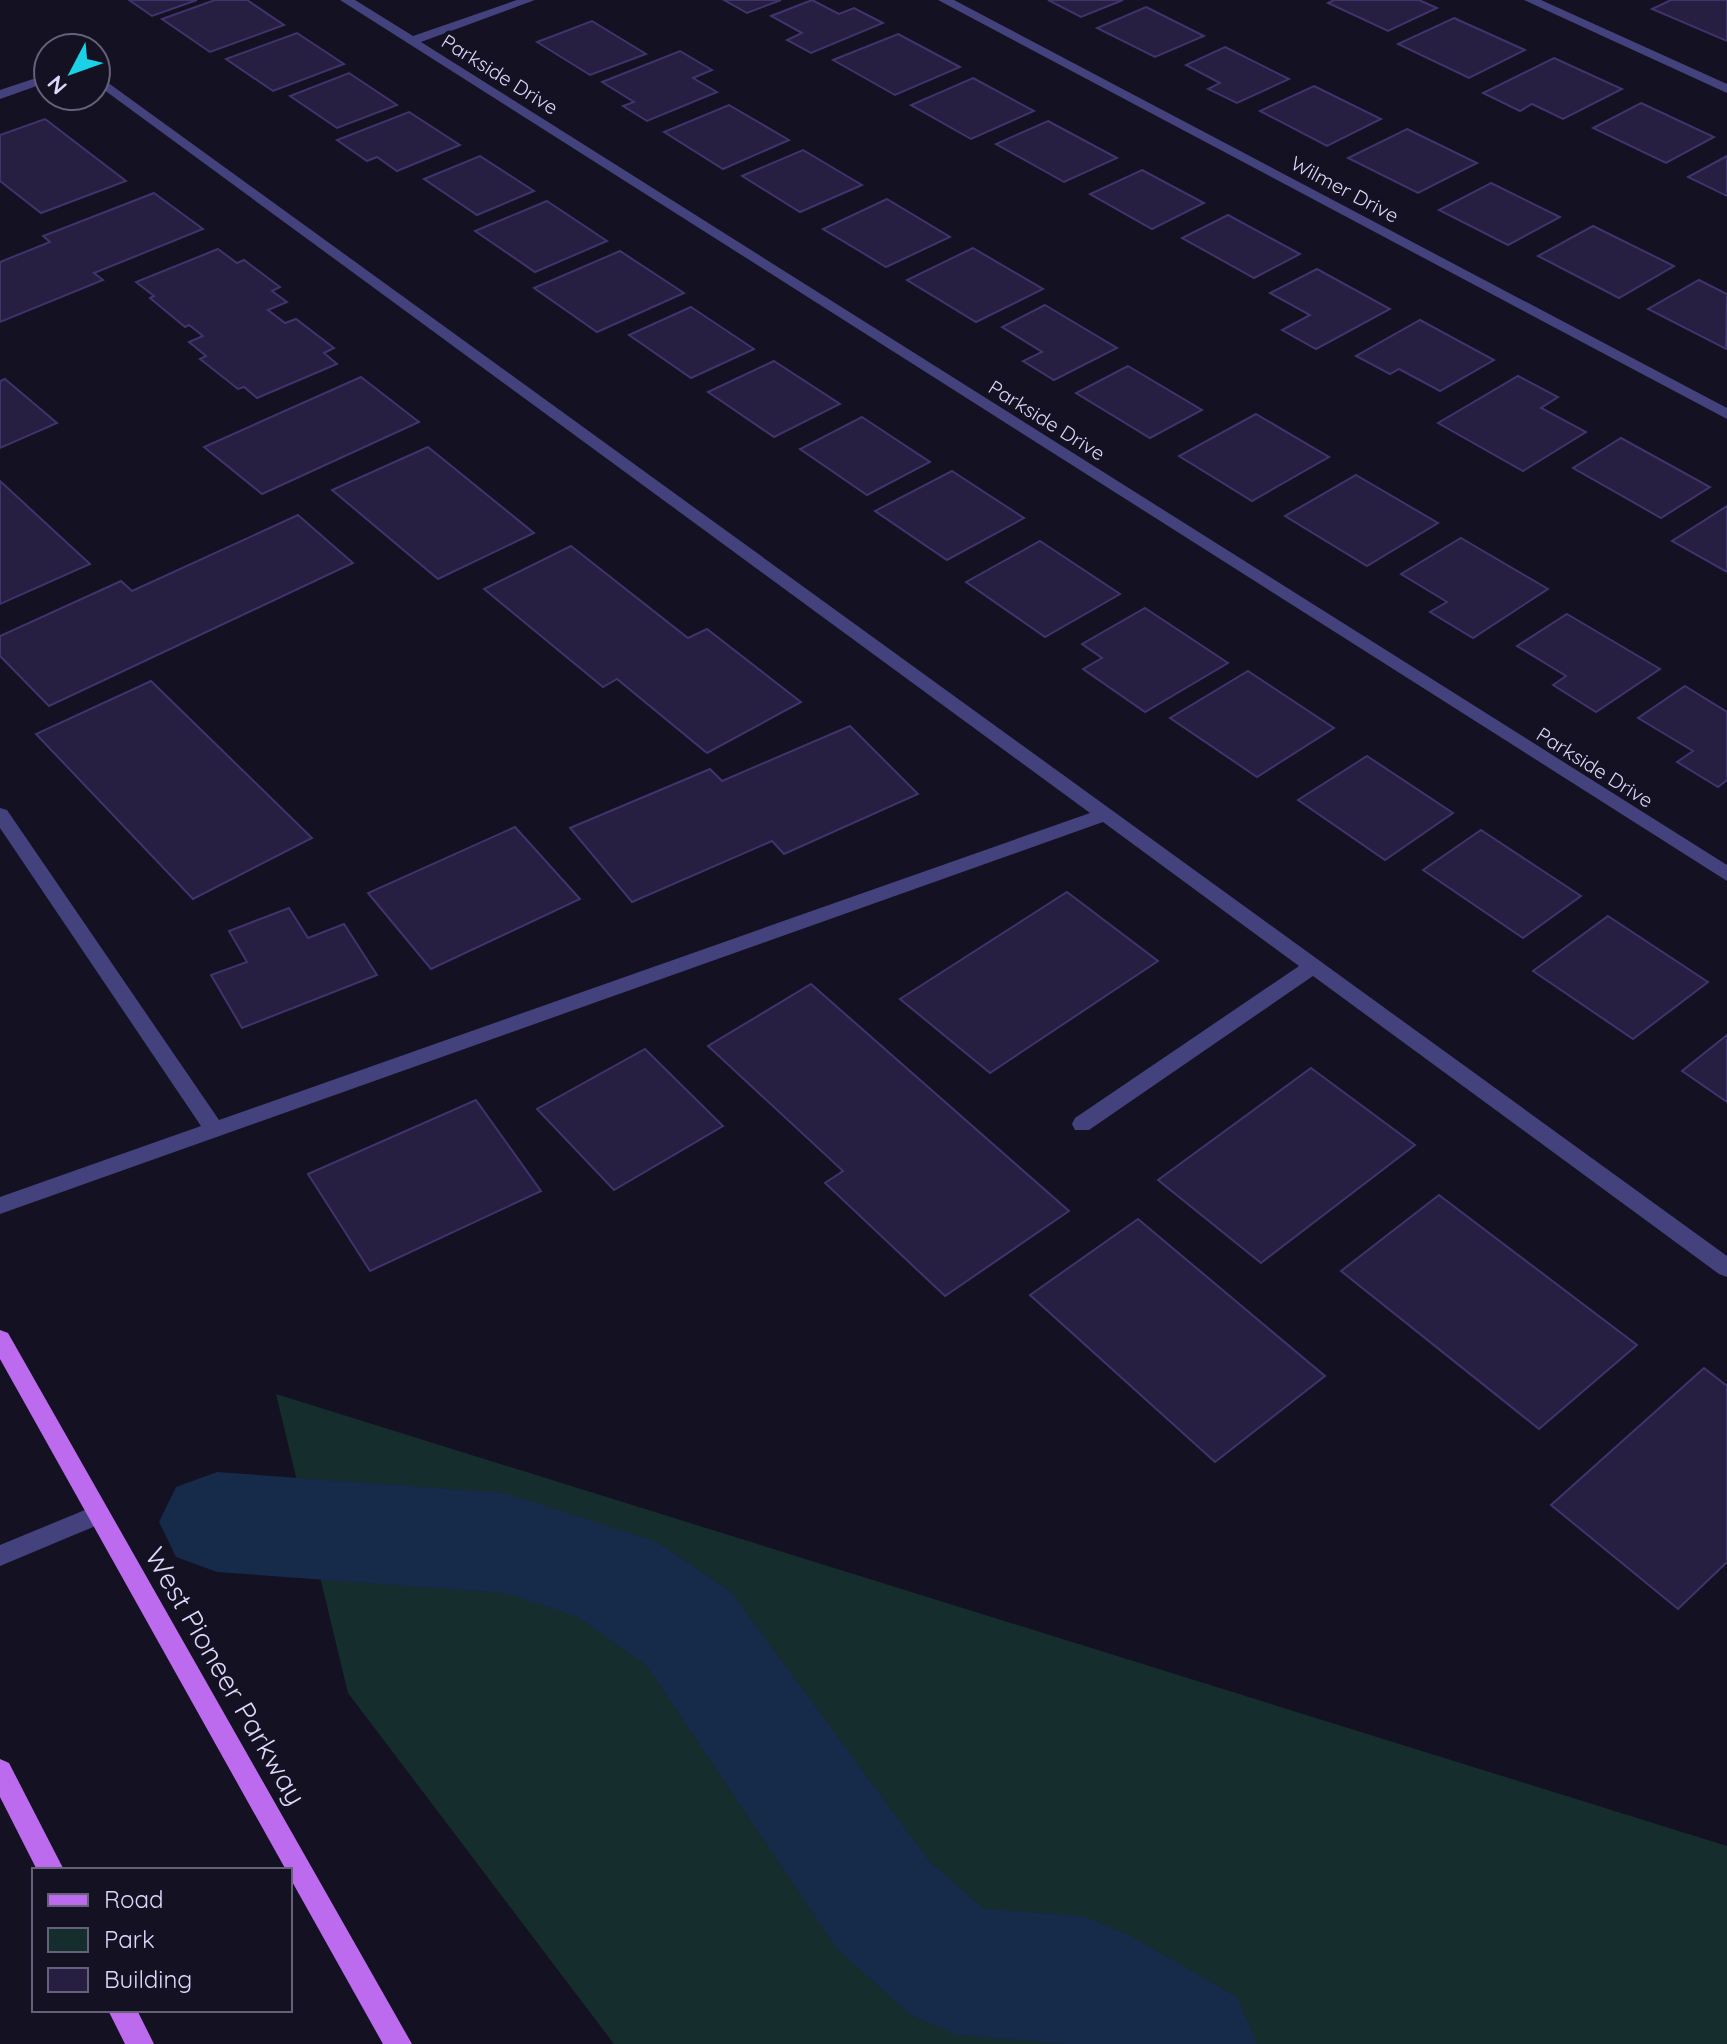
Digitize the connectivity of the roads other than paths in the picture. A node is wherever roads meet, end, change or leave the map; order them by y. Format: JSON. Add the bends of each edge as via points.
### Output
{"nodes":[{"id":1,"x":346,"y":0,"type":"edge"},
{"id":2,"x":529,"y":0,"type":"edge"},
{"id":3,"x":944,"y":0,"type":"edge"},
{"id":4,"x":1530,"y":0,"type":"edge"},
{"id":5,"x":412,"y":41,"type":"junction"},
{"id":6,"x":32,"y":84,"type":"edge"},
{"id":7,"x":1727,"y":89,"type":"edge"},
{"id":8,"x":112,"y":90,"type":"edge"},
{"id":9,"x":0,"y":95,"type":"edge"},
{"id":10,"x":1727,"y":414,"type":"edge"},
{"id":11,"x":0,"y":814,"type":"edge"},
{"id":12,"x":1106,"y":814,"type":"junction"},
{"id":13,"x":1727,"y":874,"type":"edge"},
{"id":14,"x":1314,"y":966,"type":"junction"},
{"id":15,"x":1082,"y":1124,"type":"dead end"},
{"id":16,"x":215,"y":1130,"type":"junction"},
{"id":17,"x":0,"y":1206,"type":"edge"},
{"id":18,"x":1727,"y":1268,"type":"edge"},
{"id":19,"x":0,"y":1339,"type":"edge"},
{"id":20,"x":97,"y":1515,"type":"junction"},
{"id":21,"x":0,"y":1556,"type":"edge"},
{"id":22,"x":0,"y":1771,"type":"edge"},
{"id":23,"x":50,"y":1868,"type":"edge"},
{"id":24,"x":123,"y":2012,"type":"edge"},
{"id":25,"x":140,"y":2044,"type":"edge"},
{"id":26,"x":398,"y":2044,"type":"edge"}],
"edges":[{"from":1,"to":5,"type":"street","name":"Parkside Drive"},
{"from":2,"to":5,"type":"street"},
{"from":3,"to":10,"type":"street","name":"Wilmer Drive"},
{"from":4,"to":7,"type":"street"},
{"from":5,"to":13,"type":"street","name":"Parkside Drive"},
{"from":6,"to":9,"type":"street"},
{"from":8,"to":12,"type":"street"},
{"from":11,"to":16,"type":"street"},
{"from":12,"to":14,"type":"street"},
{"from":12,"to":16,"type":"street"},
{"from":14,"to":15,"type":"street"},
{"from":14,"to":18,"type":"street"},
{"from":16,"to":17,"type":"street"},
{"from":19,"to":20,"type":"main road","name":"West Pioneer Parkway"},
{"from":20,"to":21,"type":"street"},
{"from":20,"to":26,"type":"main road","name":"West Pioneer Parkway"},
{"from":22,"to":23,"type":"main road"},
{"from":24,"to":25,"type":"main road"}]}
